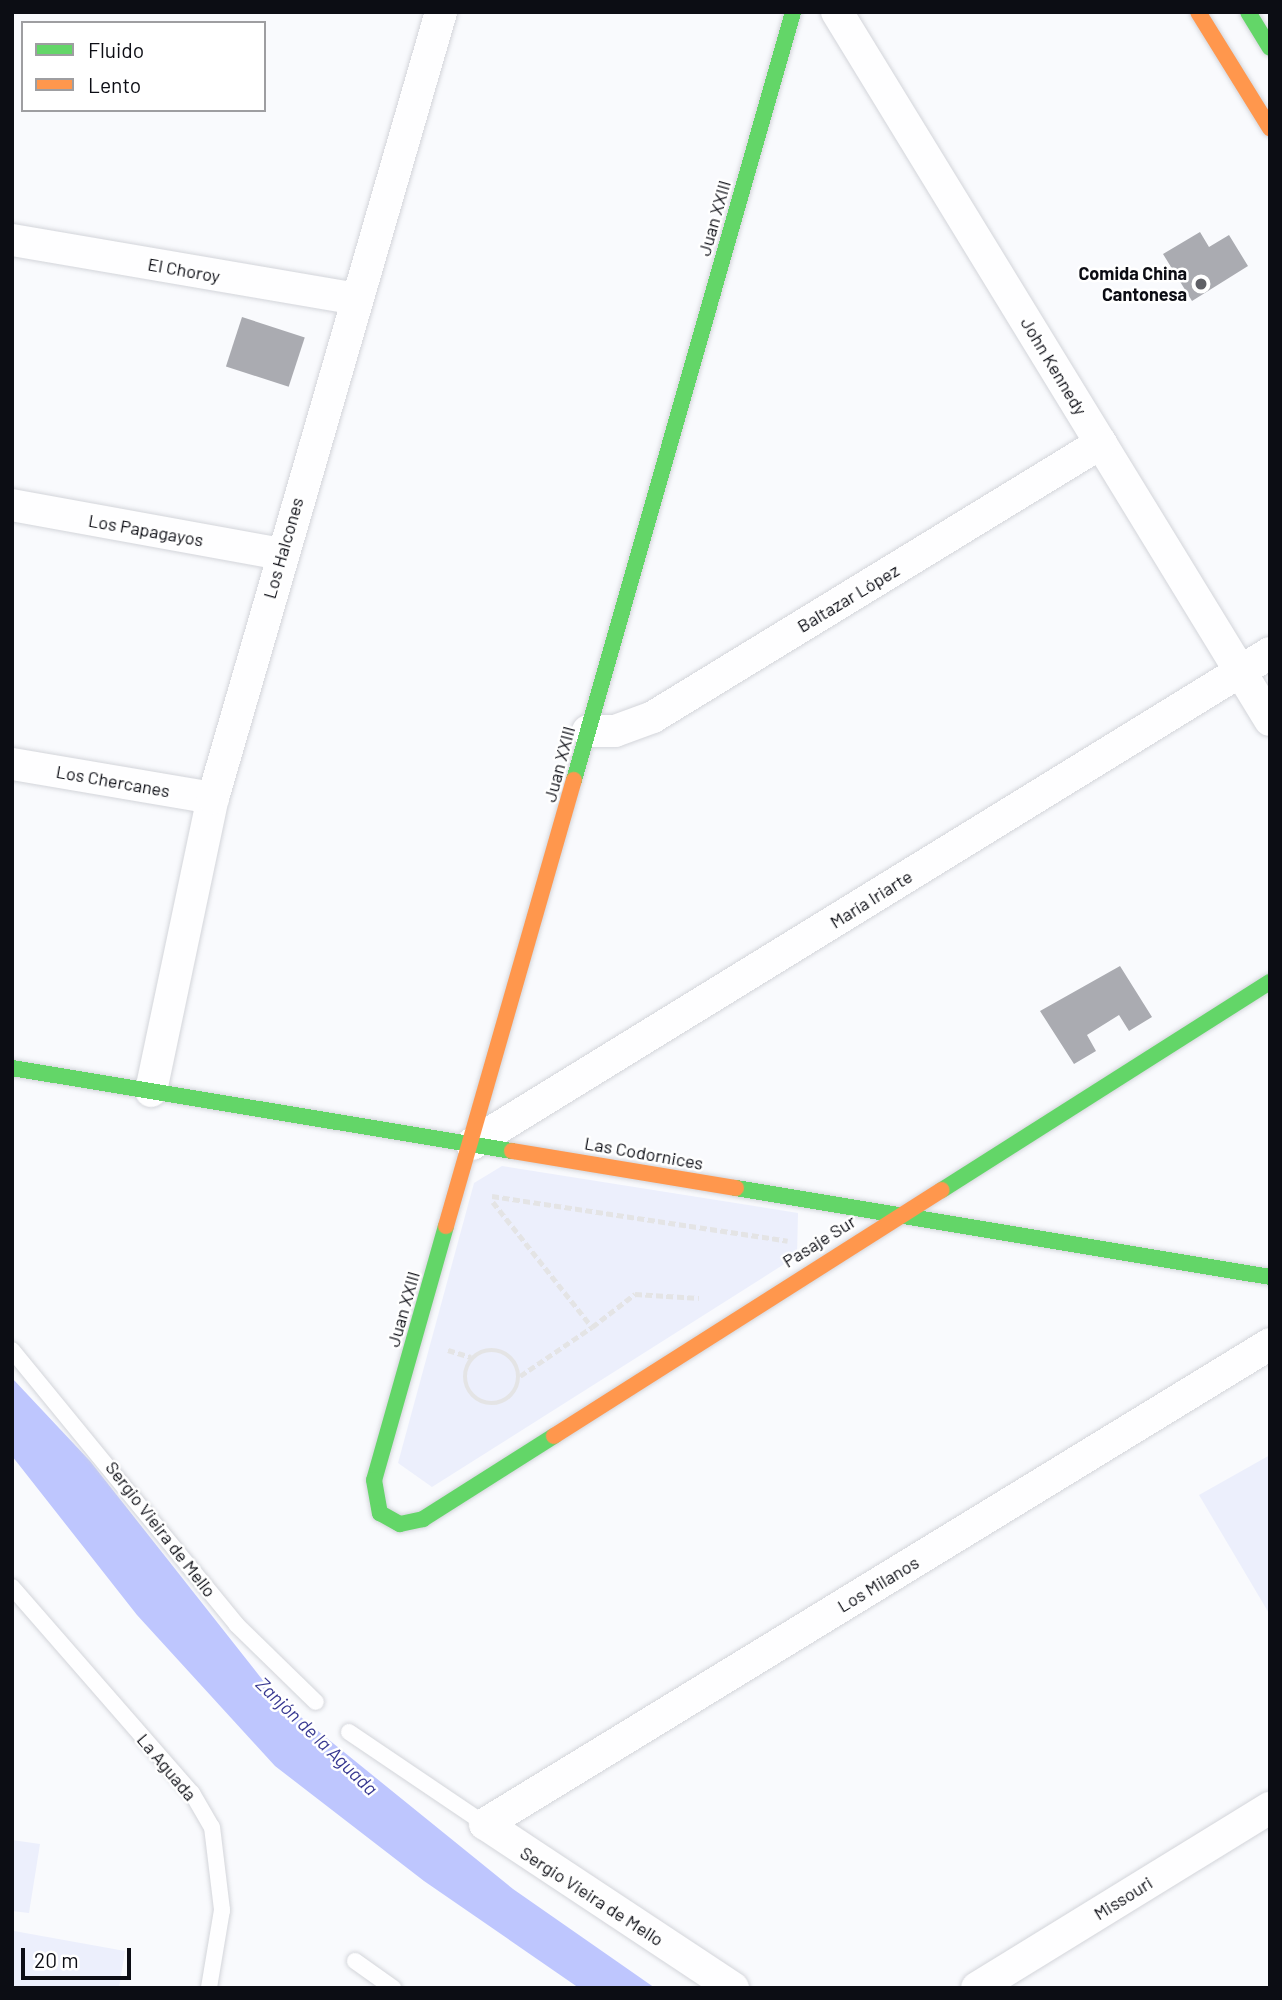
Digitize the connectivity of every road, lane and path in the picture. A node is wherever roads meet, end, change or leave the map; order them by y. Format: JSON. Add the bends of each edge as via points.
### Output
{"nodes":[{"id":1,"x":441,"y":12,"type":"edge"},
{"id":2,"x":793,"y":12,"type":"edge"},
{"id":3,"x":837,"y":12,"type":"edge"},
{"id":4,"x":1198,"y":12,"type":"edge"},
{"id":5,"x":1248,"y":12,"type":"edge"},
{"id":6,"x":1270,"y":48,"type":"edge"},
{"id":7,"x":1270,"y":128,"type":"edge"},
{"id":8,"x":12,"y":240,"type":"edge"},
{"id":9,"x":356,"y":299,"type":"junction"},
{"id":10,"x":1101,"y":443,"type":"junction"},
{"id":11,"x":12,"y":505,"type":"edge"},
{"id":12,"x":281,"y":554,"type":"junction"},
{"id":13,"x":1270,"y":653,"type":"edge"},
{"id":14,"x":1240,"y":671,"type":"junction"},
{"id":15,"x":1270,"y":720,"type":"edge"},
{"id":16,"x":588,"y":731,"type":"junction"},
{"id":17,"x":12,"y":764,"type":"edge"},
{"id":18,"x":213,"y":798,"type":"junction"},
{"id":19,"x":1270,"y":982,"type":"edge"},
{"id":20,"x":12,"y":1068,"type":"edge"},
{"id":21,"x":151,"y":1091,"type":"junction"},
{"id":22,"x":472,"y":1144,"type":"junction"},
{"id":23,"x":457,"y":1191,"type":"junction"},
{"id":24,"x":488,"y":1195,"type":"junction"},
{"id":25,"x":898,"y":1215,"type":"junction"},
{"id":26,"x":840,"y":1249,"type":"junction"},
{"id":27,"x":1270,"y":1277,"type":"edge"},
{"id":28,"x":747,"y":1309,"type":"junction"},
{"id":29,"x":592,"y":1327,"type":"junction"},
{"id":30,"x":1270,"y":1345,"type":"edge"},
{"id":31,"x":12,"y":1350,"type":"edge"},
{"id":32,"x":520,"y":1376,"type":"junction"},
{"id":33,"x":389,"y":1520,"type":"joint"},
{"id":34,"x":12,"y":1587,"type":"edge"},
{"id":35,"x":316,"y":1702,"type":"dead end"},
{"id":36,"x":349,"y":1732,"type":"dead end"},
{"id":37,"x":1270,"y":1808,"type":"edge"},
{"id":38,"x":485,"y":1824,"type":"junction"},
{"id":39,"x":355,"y":1961,"type":"dead end"},
{"id":40,"x":209,"y":1988,"type":"edge"},
{"id":41,"x":393,"y":1988,"type":"edge"},
{"id":42,"x":733,"y":1988,"type":"edge"},
{"id":43,"x":977,"y":1988,"type":"edge"}],
"edges":[{"from":1,"to":9,"type":"street","name":"Los Halcones"},
{"from":2,"to":16,"type":"street","name":"Juan XXIII"},
{"from":3,"to":10,"type":"street","name":"John Kennedy"},
{"from":4,"to":7,"type":"street"},
{"from":5,"to":6,"type":"street"},
{"from":8,"to":9,"type":"street","name":"El Choroy"},
{"from":9,"to":12,"type":"street","name":"Los Halcones"},
{"from":10,"to":14,"type":"street","name":"John Kennedy"},
{"from":10,"to":16,"type":"street","name":"Baltazar López","via":[[653,717],[615,731]]},
{"from":11,"to":12,"type":"street","name":"Los Papagayos"},
{"from":12,"to":18,"type":"street","name":"Los Halcones"},
{"from":13,"to":14,"type":"street","name":"María Iriarte"},
{"from":14,"to":15,"type":"street","name":"John Kennedy"},
{"from":14,"to":22,"type":"street","name":"María Iriarte"},
{"from":16,"to":22,"type":"street","name":"Juan XXIII"},
{"from":17,"to":18,"type":"street","name":"Los Chercanes"},
{"from":18,"to":21,"type":"street","name":"Los Halcones"},
{"from":19,"to":25,"type":"street","name":"Pasaje Sur"},
{"from":20,"to":21,"type":"street","name":"Las Codornices"},
{"from":21,"to":22,"type":"street","name":"Las Codornices"},
{"from":22,"to":23,"type":"street","name":"Juan XXIII"},
{"from":22,"to":25,"type":"street","name":"Las Codornices"},
{"from":23,"to":24,"type":"path"},
{"from":23,"to":33,"type":"street","name":"Juan XXIII","via":[[372,1492]]},
{"from":24,"to":26,"type":"path"},
{"from":24,"to":29,"type":"path"},
{"from":25,"to":26,"type":"street","name":"Pasaje Sur"},
{"from":25,"to":27,"type":"street","name":"Las Codornices"},
{"from":26,"to":28,"type":"street","name":"Pasaje Sur"},
{"from":28,"to":29,"type":"path","via":[[742,1300],[635,1294]]},
{"from":28,"to":33,"type":"street","name":"Pasaje Sur","via":[[423,1519]]},
{"from":29,"to":32,"type":"path"},
{"from":30,"to":38,"type":"street","name":"Los Milanos"},
{"from":31,"to":35,"type":"lane","name":"Sergio Vieira de Mello","via":[[237,1625]]},
{"from":32,"to":32,"type":"path","via":[[511,1356],[491,1349],[471,1357],[463,1378],[472,1398],[493,1405],[513,1396]]},
{"from":34,"to":40,"type":"lane","name":"La Aguada","via":[[192,1793],[212,1827],[222,1866],[222,1910]]},
{"from":36,"to":38,"type":"lane","name":"Sergio Vieira de Mello"},
{"from":37,"to":43,"type":"street","name":"Missouri"},
{"from":38,"to":42,"type":"street","name":"Sergio Vieira de Mello"},
{"from":39,"to":41,"type":"lane"}]}
